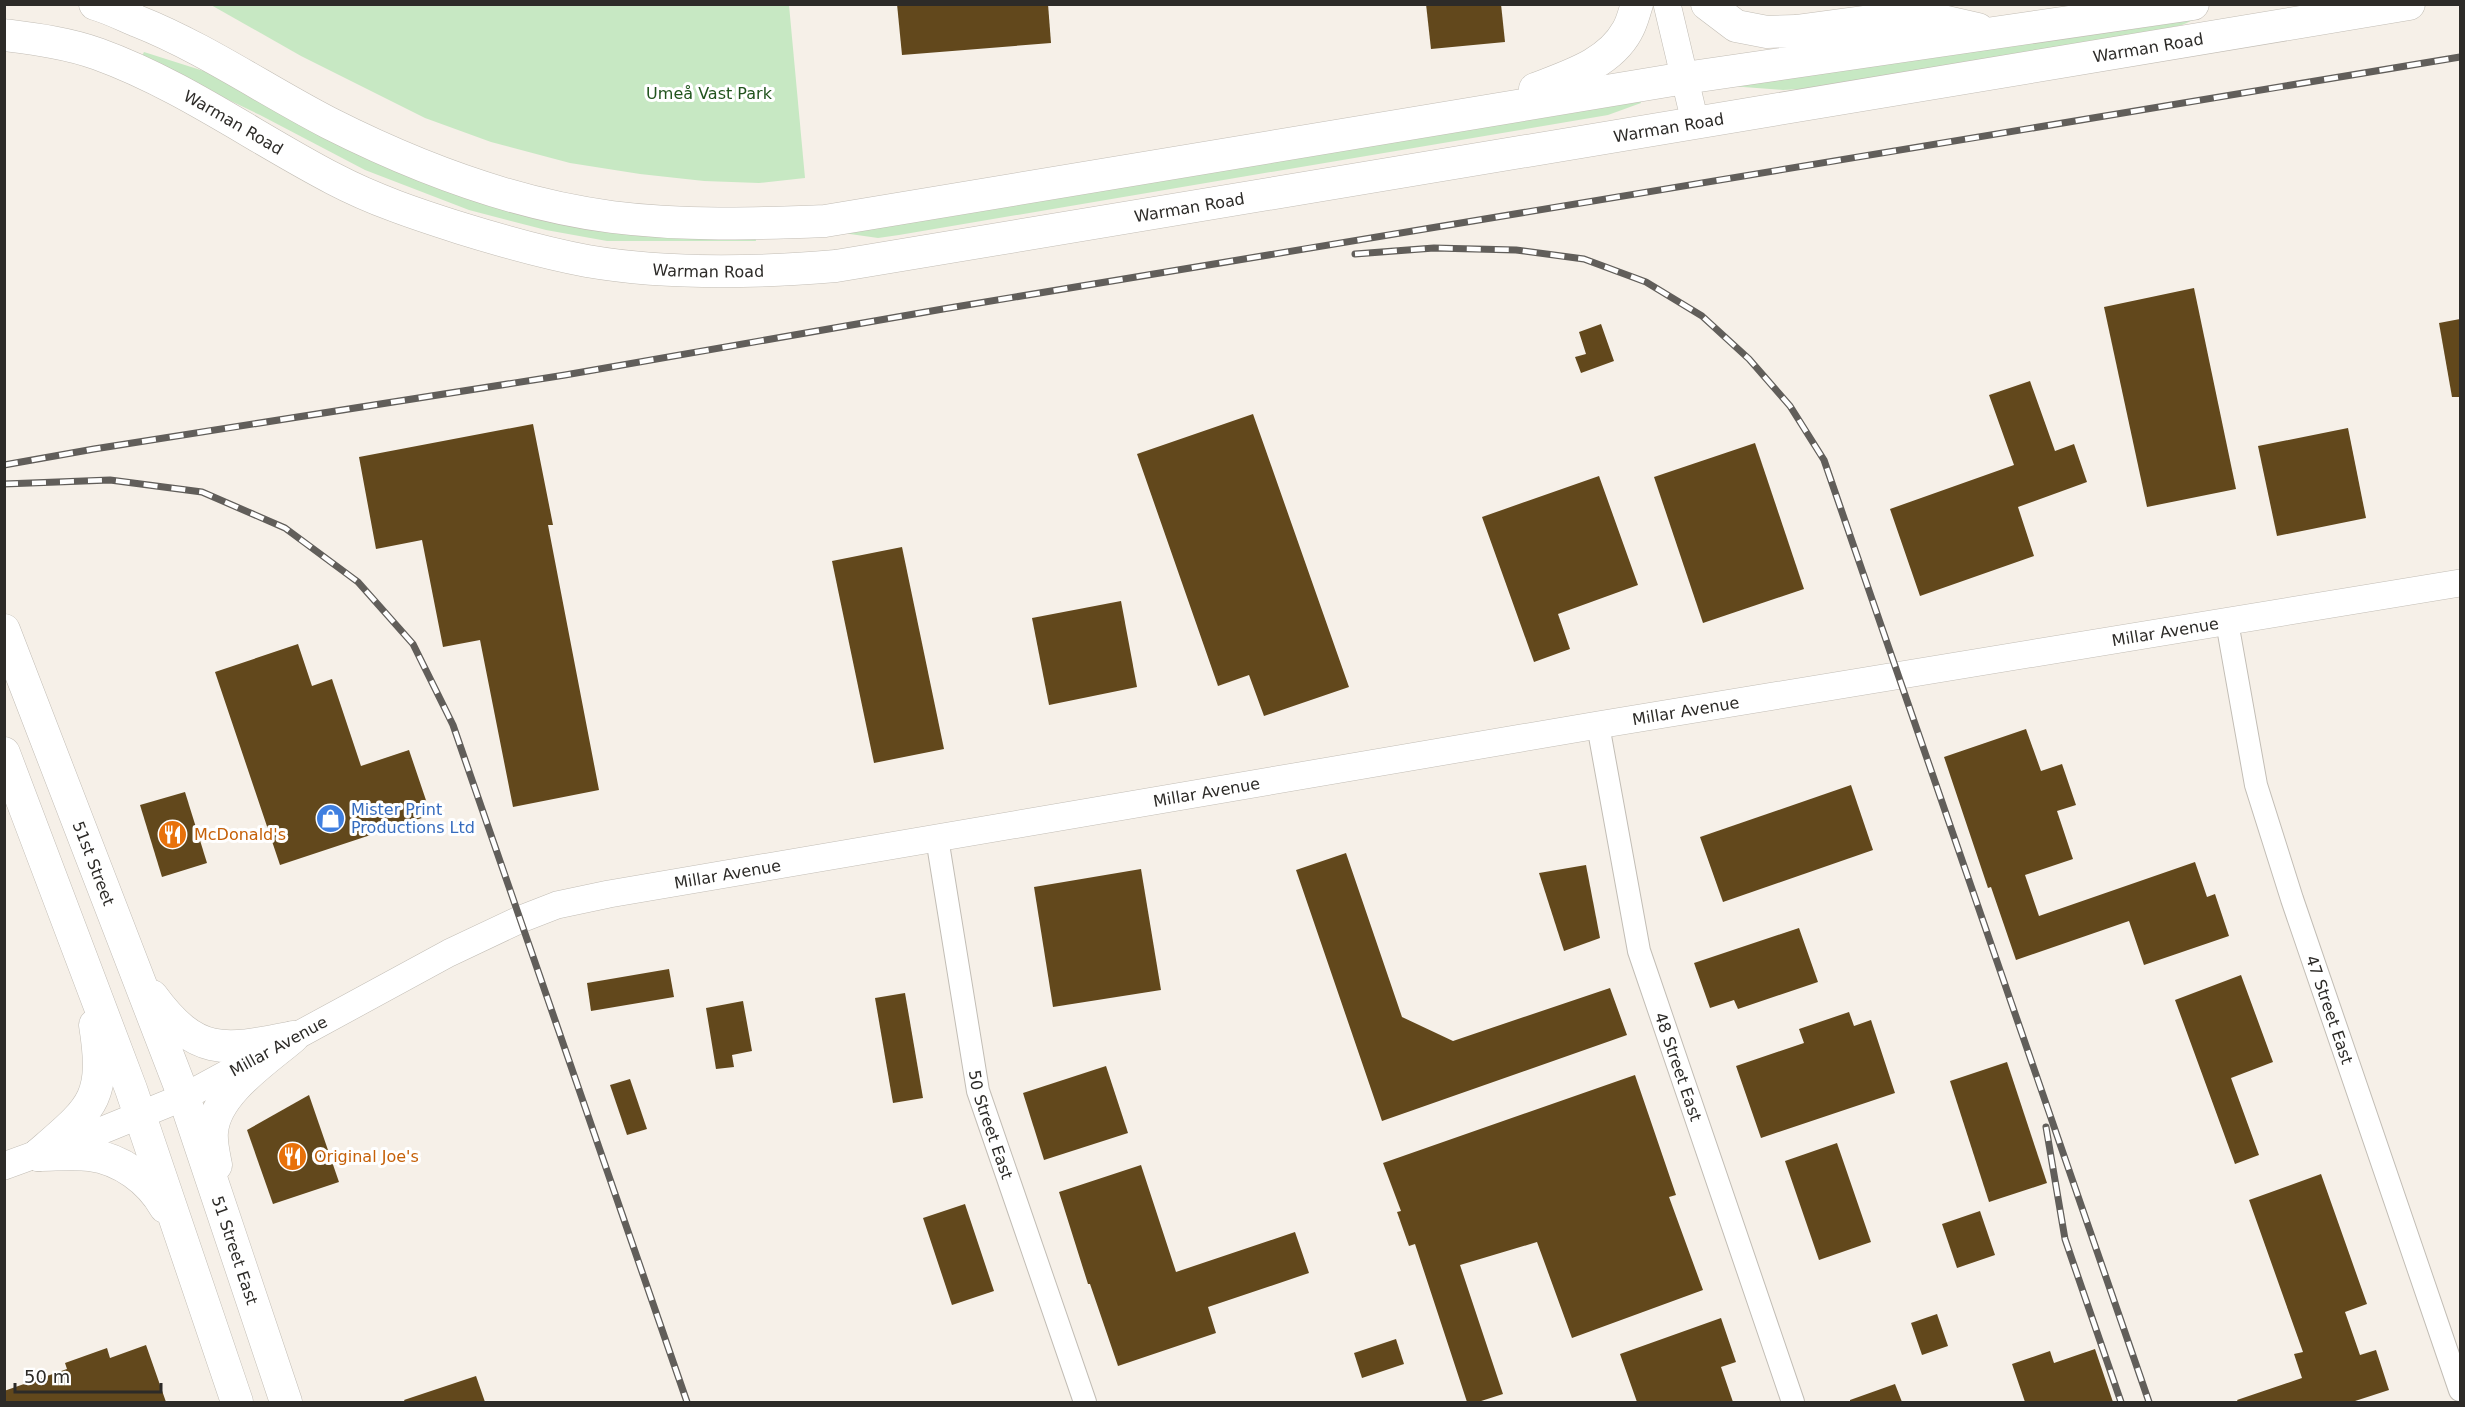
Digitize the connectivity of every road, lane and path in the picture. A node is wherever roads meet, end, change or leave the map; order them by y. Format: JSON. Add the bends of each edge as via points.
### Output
{"nodes":[{"id":1,"x":95,"y":4,"type":"edge"},
{"id":2,"x":1637,"y":4,"type":"edge"},
{"id":3,"x":1667,"y":4,"type":"edge"},
{"id":4,"x":1707,"y":4,"type":"edge"},
{"id":5,"x":2193,"y":4,"type":"edge"},
{"id":6,"x":2284,"y":4,"type":"edge"},
{"id":7,"x":2409,"y":4,"type":"edge"},
{"id":8,"x":1997,"y":33,"type":"junction"},
{"id":9,"x":4,"y":35,"type":"edge"},
{"id":10,"x":2171,"y":44,"type":"junction"},
{"id":11,"x":1685,"y":78,"type":"junction"},
{"id":12,"x":1474,"y":112,"type":"junction"},
{"id":13,"x":1695,"y":122,"type":"junction"},
{"id":14,"x":2460,"y":583,"type":"edge"},
{"id":15,"x":2227,"y":622,"type":"junction"},
{"id":16,"x":4,"y":630,"type":"edge"},
{"id":17,"x":1598,"y":724,"type":"junction"},
{"id":18,"x":4,"y":753,"type":"edge"},
{"id":19,"x":937,"y":838,"type":"junction"},
{"id":20,"x":84,"y":962,"type":"junction"},
{"id":21,"x":137,"y":975,"type":"junction"},
{"id":22,"x":293,"y":1037,"type":"junction"},
{"id":23,"x":183,"y":1097,"type":"junction"},
{"id":24,"x":141,"y":1115,"type":"junction"},
{"id":25,"x":38,"y":1155,"type":"junction"},
{"id":26,"x":4,"y":1166,"type":"edge"},
{"id":27,"x":221,"y":1209,"type":"junction"},
{"id":28,"x":183,"y":1240,"type":"junction"},
{"id":29,"x":2460,"y":1389,"type":"edge"},
{"id":30,"x":237,"y":1402,"type":"edge"},
{"id":31,"x":286,"y":1402,"type":"edge"},
{"id":32,"x":1085,"y":1402,"type":"edge"},
{"id":33,"x":1793,"y":1402,"type":"edge"}],
"edges":[{"from":1,"to":12,"type":"main road","via":[[164,32],[400,157],[475,186],[612,217],[706,224],[825,221]]},
{"from":2,"to":12,"type":"main road","via":[[1628,30],[1603,58],[1578,73]]},
{"from":3,"to":11,"type":"street"},
{"from":4,"to":8,"type":"main road","via":[[1736,26],[1767,32],[1916,15]]},
{"from":5,"to":8,"type":"main road"},
{"from":6,"to":10,"type":"main road"},
{"from":7,"to":10,"type":"main road","name":"Warman Road"},
{"from":8,"to":11,"type":"main road"},
{"from":9,"to":13,"type":"main road","name":"Warman Road","via":[[96,53],[133,68],[392,207],[526,248],[651,268],[719,271],[836,266]]},
{"from":10,"to":13,"type":"main road","name":"Warman Road"},
{"from":11,"to":12,"type":"main road"},
{"from":11,"to":13,"type":"street"},
{"from":14,"to":15,"type":"street","name":"Millar Avenue"},
{"from":15,"to":17,"type":"street","name":"Millar Avenue"},
{"from":15,"to":29,"type":"street","name":"47 Street East","via":[[2256,785]]},
{"from":16,"to":21,"type":"main road","name":"51st Street"},
{"from":17,"to":19,"type":"street","name":"Millar Avenue"},
{"from":17,"to":33,"type":"street","name":"48 Street East","via":[[1639,951]]},
{"from":18,"to":20,"type":"main road"},
{"from":19,"to":22,"type":"street","name":"Millar Avenue","via":[[557,905],[449,953]]},
{"from":19,"to":32,"type":"street","name":"50 Street East","via":[[978,1090]]},
{"from":20,"to":24,"type":"main road"},
{"from":20,"to":25,"type":"main road","via":[[100,1059],[95,1096],[83,1116]]},
{"from":21,"to":22,"type":"main road","via":[[169,1018],[201,1042],[242,1047]]},
{"from":21,"to":23,"type":"main road","name":"51st Street"},
{"from":22,"to":23,"type":"street","name":"Millar Avenue"},
{"from":22,"to":27,"type":"main road","via":[[223,1100],[212,1131]]},
{"from":23,"to":24,"type":"street","name":"Millar Avenue"},
{"from":23,"to":27,"type":"main road","name":"51 Street East"},
{"from":24,"to":25,"type":"street","name":"Millar Avenue"},
{"from":24,"to":28,"type":"main road"},
{"from":25,"to":26,"type":"street","name":"Millar Avenue"},
{"from":25,"to":28,"type":"main road","via":[[91,1155],[122,1165],[142,1178],[161,1200]]},
{"from":27,"to":31,"type":"main road","name":"51 Street East"},
{"from":28,"to":30,"type":"main road"}]}
